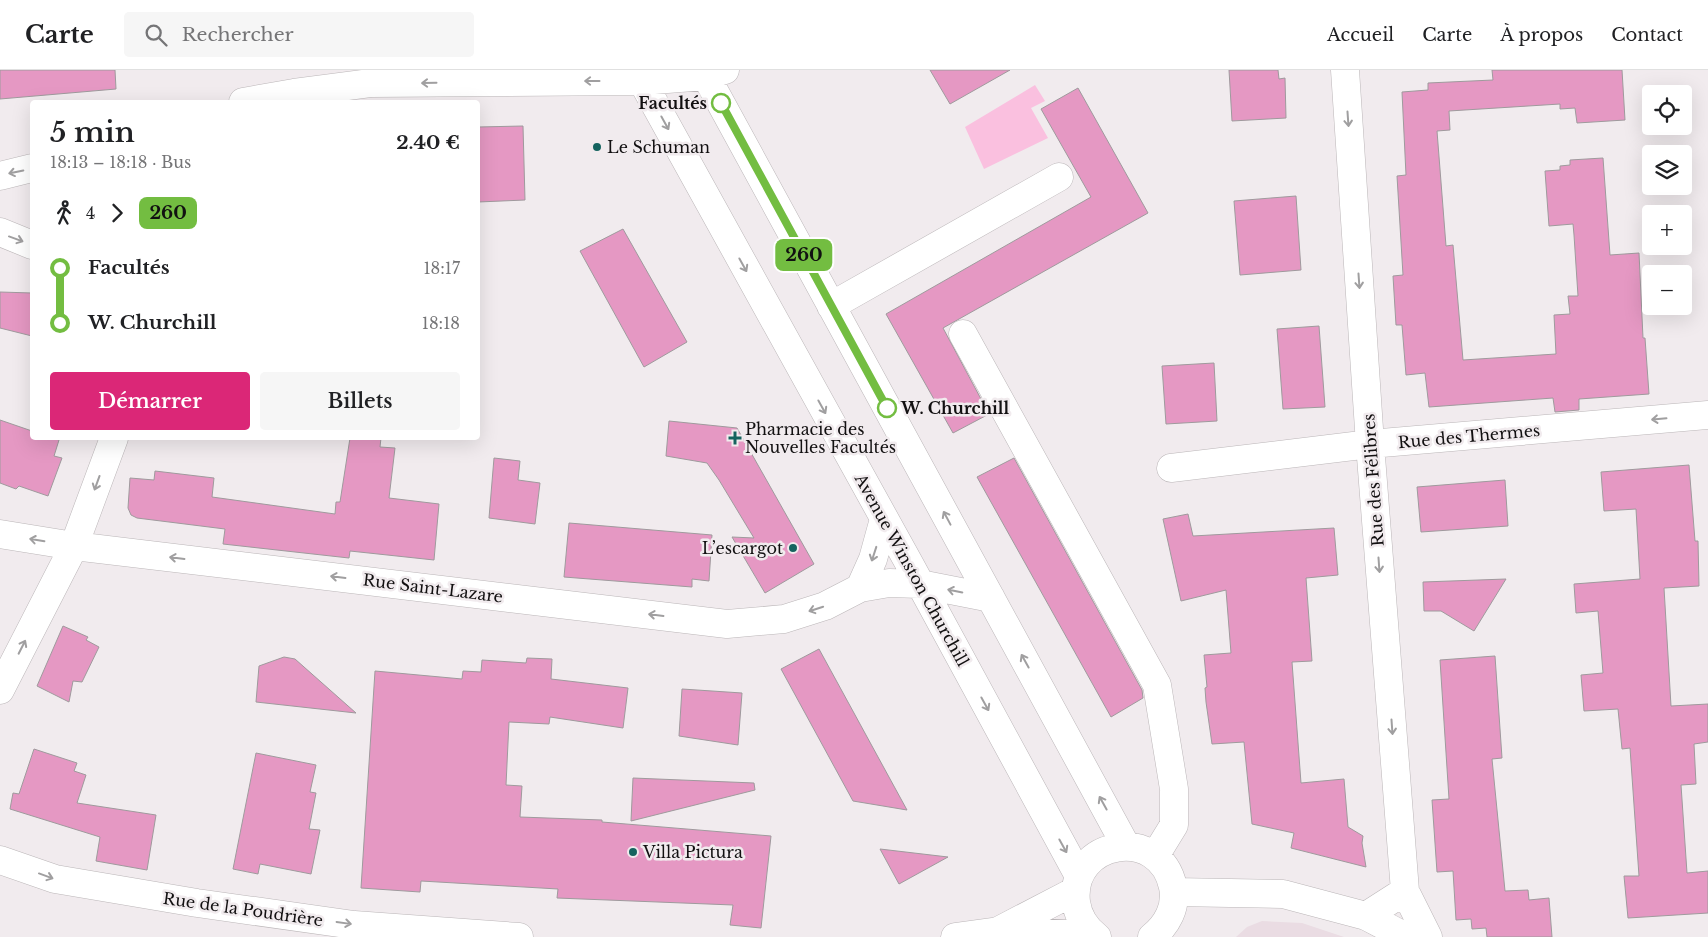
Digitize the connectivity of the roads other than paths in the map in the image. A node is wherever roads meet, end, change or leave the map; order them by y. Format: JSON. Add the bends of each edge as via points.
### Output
{"nodes":[{"id":1,"x":1345,"y":70,"type":"edge"},
{"id":2,"x":716,"y":73,"type":"edge"},
{"id":3,"x":638,"y":75,"type":"edge"},
{"id":4,"x":254,"y":100,"type":"edge"},
{"id":5,"x":30,"y":168,"type":"edge"},
{"id":6,"x":0,"y":176,"type":"edge"},
{"id":7,"x":1060,"y":177,"type":"dead end"},
{"id":8,"x":0,"y":232,"type":"edge"},
{"id":9,"x":30,"y":244,"type":"edge"},
{"id":10,"x":831,"y":306,"type":"junction"},
{"id":11,"x":963,"y":334,"type":"dead end"},
{"id":12,"x":1708,"y":415,"type":"edge"},
{"id":13,"x":113,"y":440,"type":"edge"},
{"id":14,"x":1370,"y":444,"type":"junction"},
{"id":15,"x":1171,"y":468,"type":"dead end"},
{"id":16,"x":884,"y":519,"type":"junction"},
{"id":17,"x":0,"y":534,"type":"edge"},
{"id":18,"x":74,"y":546,"type":"junction"},
{"id":19,"x":920,"y":584,"type":"junction"},
{"id":20,"x":860,"y":588,"type":"junction"},
{"id":21,"x":991,"y":598,"type":"junction"},
{"id":22,"x":0,"y":690,"type":"edge"},
{"id":23,"x":1126,"y":846,"type":"junction"},
{"id":24,"x":1155,"y":856,"type":"junction"},
{"id":25,"x":0,"y":860,"type":"edge"},
{"id":26,"x":1077,"y":884,"type":"junction"},
{"id":27,"x":1405,"y":891,"type":"junction"},
{"id":28,"x":1176,"y":915,"type":"edge"},
{"id":29,"x":1366,"y":916,"type":"junction"},
{"id":30,"x":999,"y":931,"type":"junction"},
{"id":31,"x":1094,"y":934,"type":"edge"},
{"id":32,"x":519,"y":937,"type":"edge"},
{"id":33,"x":955,"y":937,"type":"edge"},
{"id":34,"x":1152,"y":937,"type":"edge"},
{"id":35,"x":1406,"y":937,"type":"edge"},
{"id":36,"x":1428,"y":937,"type":"edge"}],
"edges":[{"from":1,"to":14,"type":"street","name":"Rue des Félibres","one_way":true},
{"from":2,"to":3,"type":"street"},
{"from":2,"to":10,"type":"street"},
{"from":3,"to":4,"type":"street","one_way":true,"via":[[370,83]]},
{"from":3,"to":16,"type":"street","name":"Avenue Winston Churchill","one_way":true},
{"from":5,"to":6,"type":"street","one_way":true},
{"from":7,"to":10,"type":"street"},
{"from":8,"to":9,"type":"street","one_way":true},
{"from":21,"to":10,"type":"street","one_way":true},
{"from":11,"to":24,"type":"street","via":[[1157,685],[1174,789],[1174,825]]},
{"from":12,"to":14,"type":"street","name":"Rue des Thermes","one_way":true},
{"from":13,"to":18,"type":"street","one_way":true},
{"from":14,"to":15,"type":"street","name":"Rue des Thermes"},
{"from":14,"to":27,"type":"street","name":"Rue des Félibres","one_way":true},
{"from":16,"to":19,"type":"street","name":"Avenue Winston Churchill"},
{"from":16,"to":20,"type":"street","one_way":true},
{"from":18,"to":17,"type":"street","name":"Rue Saint-Lazare","one_way":true},
{"from":20,"to":18,"type":"street","name":"Rue Saint-Lazare","one_way":true,"via":[[825,606],[784,619],[727,624]]},
{"from":22,"to":18,"type":"street","one_way":true},
{"from":19,"to":20,"type":"street","name":"Rue Saint-Lazare","via":[[889,583]]},
{"from":21,"to":19,"type":"street","name":"Rue Saint-Lazare","one_way":true},
{"from":19,"to":26,"type":"street","name":"Avenue Winston Churchill","one_way":true},
{"from":23,"to":21,"type":"street","one_way":true},
{"from":23,"to":24,"type":"street"},
{"from":23,"to":26,"type":"street","via":[[1110,848],[1092,859]]},
{"from":24,"to":28,"type":"street","via":[[1171,878]]},
{"from":25,"to":32,"type":"street","name":"Rue de la Poudrière","one_way":true,"via":[[55,880],[197,903],[354,925]]},
{"from":26,"to":30,"type":"street"},
{"from":26,"to":31,"type":"street","name":"Avenue Winston Churchill","via":[[1078,913]]},
{"from":27,"to":29,"type":"street"},
{"from":27,"to":36,"type":"street","name":"Rue des Félibres"},
{"from":28,"to":29,"type":"street","via":[[1282,894]]},
{"from":28,"to":34,"type":"street"},
{"from":29,"to":35,"type":"street"},
{"from":30,"to":31,"type":"street"},
{"from":30,"to":33,"type":"street"}]}
